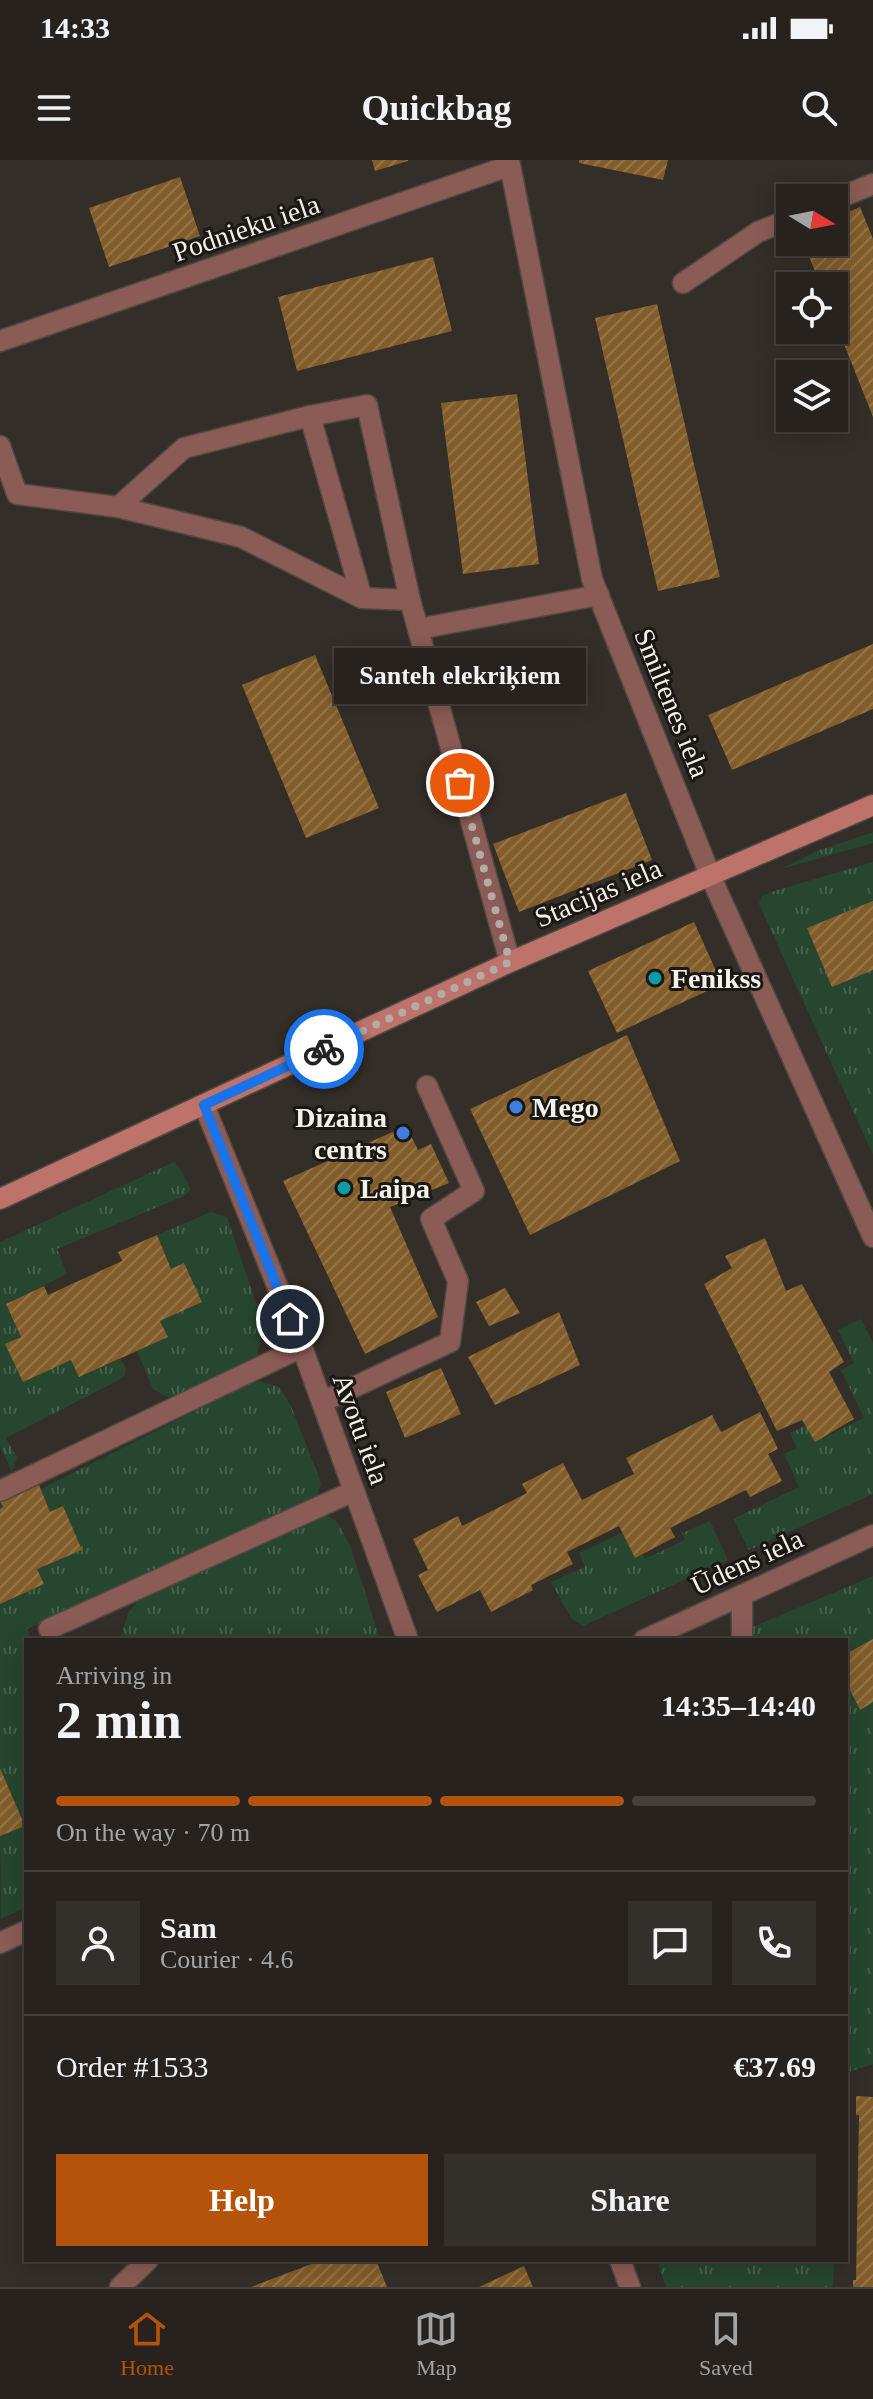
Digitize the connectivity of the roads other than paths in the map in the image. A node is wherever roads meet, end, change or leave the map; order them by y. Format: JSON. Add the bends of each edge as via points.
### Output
{"nodes":[{"id":1,"x":509,"y":163,"type":"edge"},
{"id":2,"x":873,"y":184,"type":"edge"},
{"id":3,"x":848,"y":194,"type":"edge"},
{"id":4,"x":776,"y":225,"type":"edge"},
{"id":5,"x":683,"y":283,"type":"dead end"},
{"id":6,"x":0,"y":341,"type":"edge"},
{"id":7,"x":310,"y":416,"type":"junction"},
{"id":8,"x":0,"y":446,"type":"edge"},
{"id":9,"x":118,"y":507,"type":"junction"},
{"id":10,"x":599,"y":595,"type":"junction"},
{"id":11,"x":362,"y":598,"type":"junction"},
{"id":12,"x":410,"y":600,"type":"junction"},
{"id":13,"x":418,"y":629,"type":"junction"},
{"id":14,"x":873,"y":805,"type":"edge"},
{"id":15,"x":710,"y":875,"type":"junction"},
{"id":16,"x":510,"y":962,"type":"junction"},
{"id":17,"x":427,"y":1086,"type":"dead end"},
{"id":18,"x":204,"y":1105,"type":"junction"},
{"id":19,"x":0,"y":1199,"type":"edge"},
{"id":20,"x":873,"y":1237,"type":"edge"},
{"id":21,"x":302,"y":1347,"type":"junction"},
{"id":22,"x":322,"y":1402,"type":"junction"},
{"id":23,"x":0,"y":1491,"type":"edge"},
{"id":24,"x":354,"y":1491,"type":"junction"},
{"id":25,"x":873,"y":1535,"type":"edge"},
{"id":26,"x":742,"y":1595,"type":"junction"},
{"id":27,"x":49,"y":1629,"type":"dead end"},
{"id":28,"x":407,"y":1638,"type":"edge"},
{"id":29,"x":648,"y":1638,"type":"edge"},
{"id":30,"x":742,"y":1638,"type":"edge"},
{"id":31,"x":24,"y":1932,"type":"edge"},
{"id":32,"x":0,"y":1943,"type":"edge"},
{"id":33,"x":146,"y":2262,"type":"edge"},
{"id":34,"x":621,"y":2262,"type":"edge"},
{"id":35,"x":120,"y":2287,"type":"edge"},
{"id":36,"x":630,"y":2287,"type":"edge"}],
"edges":[{"from":1,"to":6,"type":"street","name":"Podnieku iela"},
{"from":1,"to":10,"type":"street","name":"Smiltenes iela"},
{"from":2,"to":3,"type":"street"},
{"from":4,"to":5,"type":"street"},
{"from":7,"to":9,"type":"street","via":[[184,448]]},
{"from":7,"to":11,"type":"street"},
{"from":7,"to":12,"type":"street","via":[[367,405]]},
{"from":8,"to":9,"type":"street","via":[[17,494]]},
{"from":9,"to":11,"type":"street","via":[[241,537]]},
{"from":10,"to":13,"type":"street"},
{"from":10,"to":15,"type":"street","name":"Smiltenes iela"},
{"from":11,"to":12,"type":"street"},
{"from":12,"to":13,"type":"street"},
{"from":13,"to":16,"type":"street"},
{"from":14,"to":15,"type":"main road","name":"Stacijas iela"},
{"from":15,"to":16,"type":"main road","name":"Stacijas iela"},
{"from":15,"to":20,"type":"street","name":"Smiltenes iela"},
{"from":16,"to":18,"type":"main road","name":"Stacijas iela"},
{"from":17,"to":22,"type":"street","via":[[474,1191],[431,1219],[458,1281],[450,1342]]},
{"from":18,"to":19,"type":"main road","name":"Stacijas iela"},
{"from":18,"to":21,"type":"street","name":"Avotu iela"},
{"from":21,"to":22,"type":"street","name":"Avotu iela"},
{"from":21,"to":23,"type":"street"},
{"from":22,"to":24,"type":"street","name":"Avotu iela"},
{"from":24,"to":27,"type":"street"},
{"from":24,"to":28,"type":"street","name":"Avotu iela"},
{"from":25,"to":26,"type":"street","name":"Ūdens iela"},
{"from":26,"to":29,"type":"street","name":"Ūdens iela"},
{"from":26,"to":30,"type":"street"},
{"from":31,"to":32,"type":"street"},
{"from":33,"to":35,"type":"street"},
{"from":34,"to":36,"type":"street"}]}
